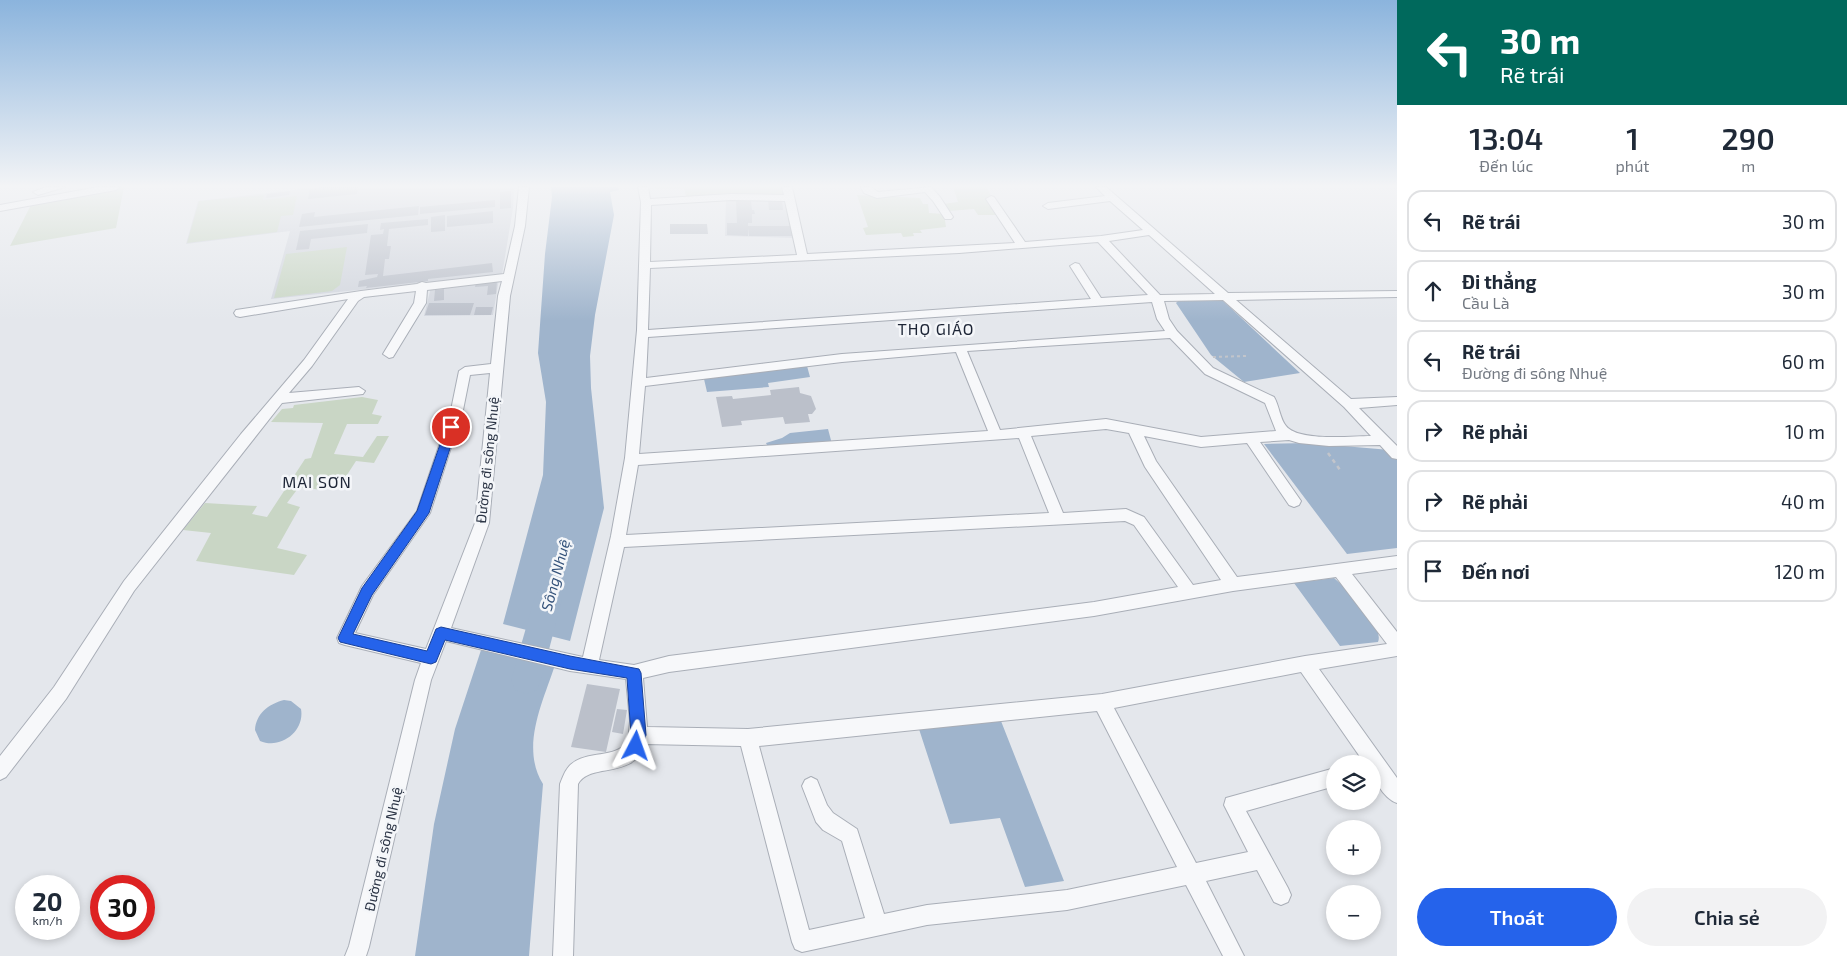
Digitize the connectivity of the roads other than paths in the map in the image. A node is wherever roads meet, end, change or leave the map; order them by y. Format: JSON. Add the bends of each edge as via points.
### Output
{"nodes":[{"id":1,"x":519,"y":232,"type":"edge"},
{"id":2,"x":646,"y":232,"type":"edge"},
{"id":3,"x":797,"y":232,"type":"edge"},
{"id":4,"x":1012,"y":232,"type":"edge"},
{"id":5,"x":1150,"y":232,"type":"joint"},
{"id":6,"x":1101,"y":239,"type":"junction"},
{"id":7,"x":1023,"y":246,"type":"junction"},
{"id":8,"x":803,"y":258,"type":"junction"},
{"id":9,"x":645,"y":265,"type":"junction"},
{"id":10,"x":1075,"y":266,"type":"dead end"},
{"id":11,"x":508,"y":277,"type":"junction"},
{"id":12,"x":422,"y":286,"type":"junction"},
{"id":13,"x":361,"y":294,"type":"junction"},
{"id":14,"x":1397,"y":294,"type":"edge"},
{"id":15,"x":1226,"y":297,"type":"junction"},
{"id":16,"x":1157,"y":298,"type":"junction"},
{"id":17,"x":1098,"y":302,"type":"junction"},
{"id":18,"x":240,"y":313,"type":"dead end"},
{"id":19,"x":644,"y":334,"type":"junction"},
{"id":20,"x":1173,"y":334,"type":"junction"},
{"id":21,"x":960,"y":348,"type":"junction"},
{"id":22,"x":389,"y":354,"type":"dead end"},
{"id":23,"x":497,"y":368,"type":"junction"},
{"id":24,"x":639,"y":383,"type":"junction"},
{"id":25,"x":359,"y":391,"type":"dead end"},
{"id":26,"x":278,"y":399,"type":"junction"},
{"id":27,"x":1397,"y":401,"type":"edge"},
{"id":28,"x":1348,"y":404,"type":"junction"},
{"id":29,"x":1135,"y":430,"type":"junction"},
{"id":30,"x":1022,"y":432,"type":"junction"},
{"id":31,"x":996,"y":435,"type":"junction"},
{"id":32,"x":1290,"y":435,"type":"junction"},
{"id":33,"x":1250,"y":438,"type":"junction"},
{"id":34,"x":1384,"y":440,"type":"junction"},
{"id":35,"x":1397,"y":454,"type":"edge"},
{"id":36,"x":631,"y":460,"type":"junction"},
{"id":37,"x":1294,"y":500,"type":"dead end"},
{"id":38,"x":1058,"y":518,"type":"junction"},
{"id":39,"x":617,"y":541,"type":"junction"},
{"id":40,"x":1397,"y":562,"type":"edge"},
{"id":41,"x":1339,"y":569,"type":"junction"},
{"id":42,"x":1233,"y":584,"type":"junction"},
{"id":43,"x":1189,"y":592,"type":"junction"},
{"id":44,"x":441,"y":633,"type":"junction"},
{"id":45,"x":431,"y":658,"type":"junction"},
{"id":46,"x":1305,"y":664,"type":"junction"},
{"id":47,"x":589,"y":666,"type":"junction"},
{"id":48,"x":634,"y":673,"type":"junction"},
{"id":49,"x":1102,"y":702,"type":"junction"},
{"id":50,"x":638,"y":735,"type":"junction"},
{"id":51,"x":748,"y":738,"type":"junction"},
{"id":52,"x":1367,"y":755,"type":"edge"},
{"id":53,"x":0,"y":771,"type":"edge"},
{"id":54,"x":1381,"y":774,"type":"edge"},
{"id":55,"x":1326,"y":779,"type":"edge"},
{"id":56,"x":812,"y":786,"type":"dead end"},
{"id":57,"x":1397,"y":794,"type":"edge"},
{"id":58,"x":1263,"y":859,"type":"junction"},
{"id":59,"x":1191,"y":874,"type":"junction"},
{"id":60,"x":1281,"y":895,"type":"dead end"},
{"id":61,"x":878,"y":926,"type":"junction"},
{"id":62,"x":355,"y":956,"type":"edge"},
{"id":63,"x":563,"y":956,"type":"edge"},
{"id":64,"x":1234,"y":956,"type":"edge"}],
"edges":[{"from":1,"to":11,"type":"street","name":"Đường đi sông Nhuệ"},
{"from":2,"to":9,"type":"street"},
{"from":3,"to":8,"type":"street"},
{"from":4,"to":7,"type":"street"},
{"from":5,"to":6,"type":"street"},
{"from":5,"to":15,"type":"street"},
{"from":6,"to":7,"type":"street"},
{"from":6,"to":16,"type":"street"},
{"from":7,"to":8,"type":"street"},
{"from":8,"to":9,"type":"street"},
{"from":9,"to":19,"type":"street"},
{"from":10,"to":17,"type":"street"},
{"from":11,"to":12,"type":"street"},
{"from":11,"to":23,"type":"street","name":"Đường đi sông Nhuệ"},
{"from":12,"to":13,"type":"street"},
{"from":12,"to":22,"type":"street","via":[[420,303]]},
{"from":13,"to":18,"type":"street"},
{"from":13,"to":26,"type":"street"},
{"from":14,"to":15,"type":"street"},
{"from":15,"to":16,"type":"street"},
{"from":15,"to":28,"type":"street"},
{"from":16,"to":17,"type":"street"},
{"from":16,"to":20,"type":"street","via":[[1163,319]]},
{"from":17,"to":19,"type":"street"},
{"from":19,"to":24,"type":"street"},
{"from":20,"to":21,"type":"street"},
{"from":20,"to":32,"type":"street","via":[[1209,372],[1270,400],[1282,429]]},
{"from":21,"to":24,"type":"street","via":[[842,358]]},
{"from":21,"to":31,"type":"street"},
{"from":23,"to":44,"type":"street","name":"Đường đi sông Nhuệ","via":[[482,523]]},
{"from":23,"to":45,"type":"street","via":[[465,371],[457,410],[423,513],[367,592],[345,638]]},
{"from":24,"to":36,"type":"street"},
{"from":25,"to":26,"type":"street"},
{"from":26,"to":53,"type":"street","via":[[129,586],[60,693]]},
{"from":27,"to":28,"type":"street"},
{"from":28,"to":34,"type":"street"},
{"from":29,"to":30,"type":"street","via":[[1106,424]]},
{"from":29,"to":33,"type":"street","via":[[1201,442]]},
{"from":29,"to":42,"type":"street","via":[[1150,464]]},
{"from":30,"to":31,"type":"street"},
{"from":30,"to":38,"type":"street"},
{"from":31,"to":36,"type":"street"},
{"from":32,"to":33,"type":"street"},
{"from":32,"to":34,"type":"street","via":[[1319,442]]},
{"from":33,"to":37,"type":"street"},
{"from":34,"to":35,"type":"street"},
{"from":36,"to":39,"type":"street"},
{"from":38,"to":39,"type":"street"},
{"from":38,"to":43,"type":"street","via":[[1132,517],[1139,521]]},
{"from":39,"to":47,"type":"street"},
{"from":40,"to":41,"type":"street"},
{"from":41,"to":42,"type":"street"},
{"from":41,"to":46,"type":"street","via":[[1395,642],[1396,648]]},
{"from":42,"to":43,"type":"street"},
{"from":43,"to":48,"type":"street","via":[[1094,609],[669,664]]},
{"from":44,"to":45,"type":"street","name":"Đường đi sông Nhuệ"},
{"from":44,"to":47,"type":"street"},
{"from":45,"to":62,"type":"street","name":"Đường đi sông Nhuệ"},
{"from":46,"to":49,"type":"street"},
{"from":46,"to":52,"type":"street"},
{"from":47,"to":48,"type":"street"},
{"from":48,"to":50,"type":"street"},
{"from":49,"to":51,"type":"street"},
{"from":49,"to":59,"type":"street"},
{"from":50,"to":51,"type":"street"},
{"from":50,"to":63,"type":"street","via":[[632,752],[582,768],[569,784]]},
{"from":51,"to":61,"type":"street","via":[[802,942]]},
{"from":54,"to":57,"type":"street"},
{"from":55,"to":58,"type":"street","via":[[1233,805]]},
{"from":56,"to":61,"type":"street","via":[[828,822],[846,830],[850,836]]},
{"from":58,"to":59,"type":"street"},
{"from":58,"to":60,"type":"street"},
{"from":59,"to":61,"type":"street","via":[[1067,900],[927,915]]},
{"from":59,"to":64,"type":"street"}]}
